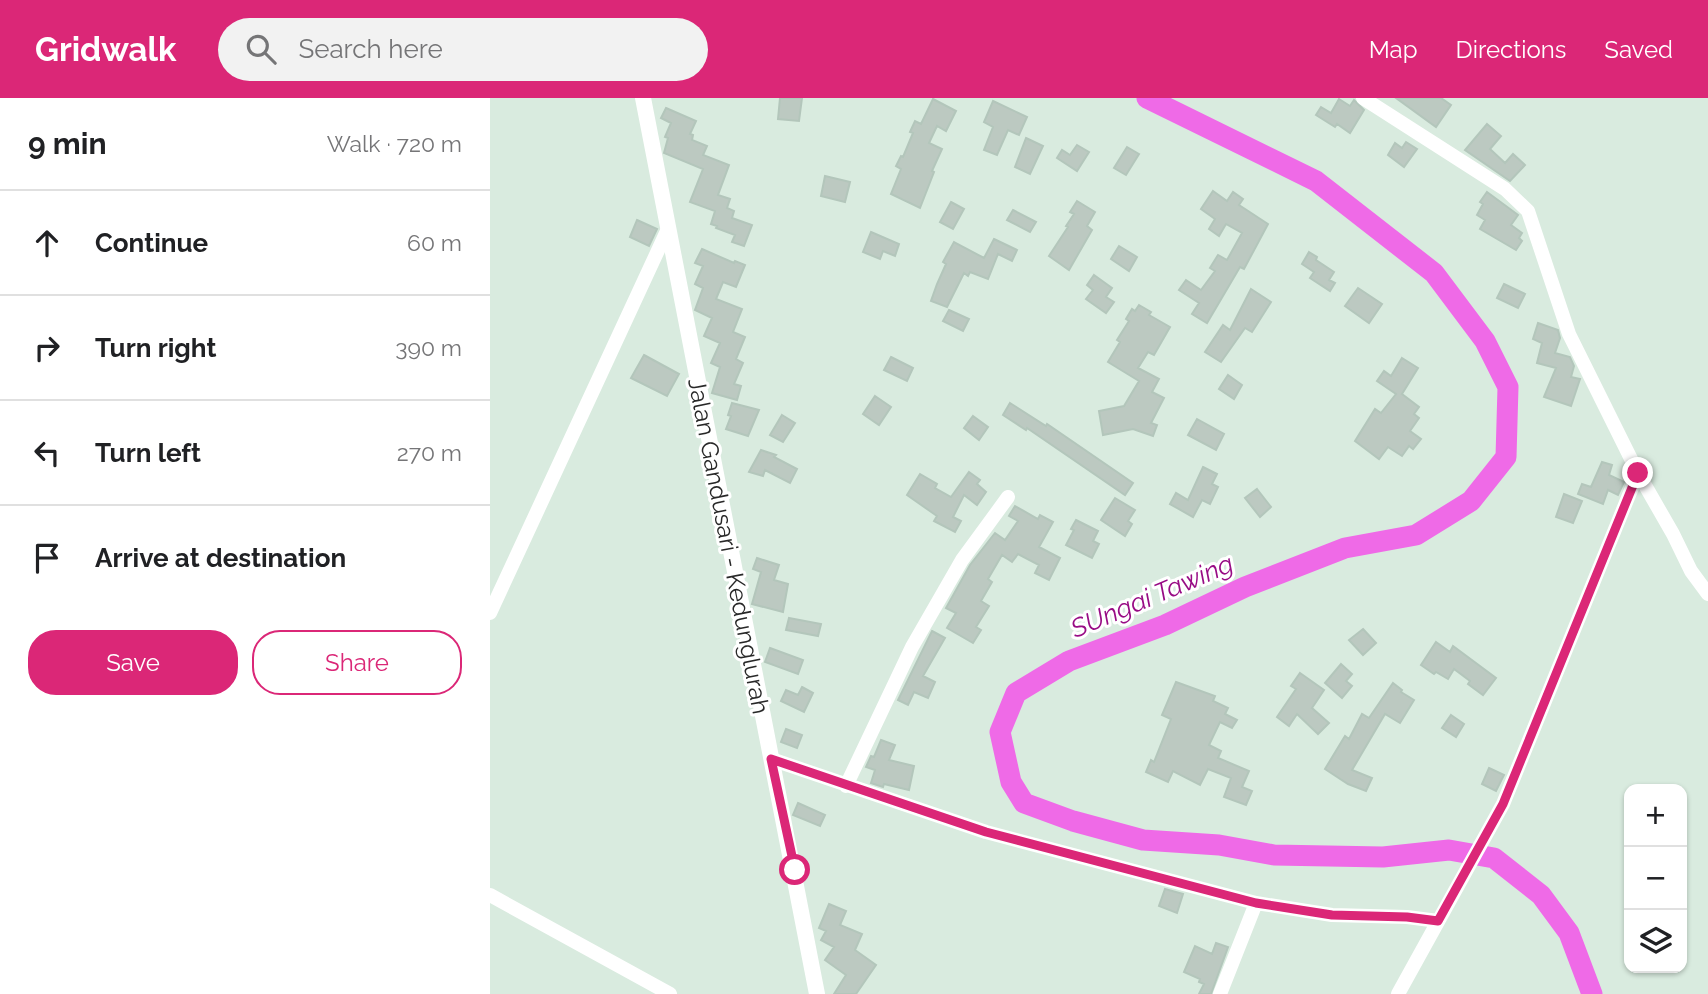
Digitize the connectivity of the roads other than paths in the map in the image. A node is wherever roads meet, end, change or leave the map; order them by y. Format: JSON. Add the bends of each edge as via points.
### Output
{"nodes":[{"id":1,"x":643,"y":98,"type":"edge"},
{"id":2,"x":1363,"y":98,"type":"edge"},
{"id":3,"x":667,"y":231,"type":"junction"},
{"id":4,"x":1638,"y":473,"type":"junction"},
{"id":5,"x":1008,"y":497,"type":"dead end"},
{"id":6,"x":1708,"y":594,"type":"edge"},
{"id":7,"x":490,"y":613,"type":"edge"},
{"id":8,"x":771,"y":759,"type":"junction"},
{"id":9,"x":846,"y":786,"type":"junction"},
{"id":10,"x":490,"y":895,"type":"edge"},
{"id":11,"x":1256,"y":903,"type":"junction"},
{"id":12,"x":1438,"y":921,"type":"junction"},
{"id":13,"x":670,"y":994,"type":"edge"},
{"id":14,"x":817,"y":994,"type":"edge"},
{"id":15,"x":1220,"y":994,"type":"edge"},
{"id":16,"x":1398,"y":994,"type":"edge"}],
"edges":[{"from":1,"to":3,"type":"street","name":"Jalan Gandusari - Kedunglurah"},
{"from":2,"to":4,"type":"street","via":[[1505,189],[1528,211],[1569,334]]},
{"from":3,"to":7,"type":"street"},
{"from":3,"to":8,"type":"street","name":"Jalan Gandusari - Kedunglurah"},
{"from":4,"to":6,"type":"street"},
{"from":4,"to":12,"type":"street","via":[[1503,804]]},
{"from":5,"to":9,"type":"street","via":[[962,560],[912,647]]},
{"from":8,"to":9,"type":"street"},
{"from":8,"to":14,"type":"street","name":"Jalan Gandusari - Kedunglurah"},
{"from":9,"to":11,"type":"street","via":[[986,832]]},
{"from":10,"to":13,"type":"street"},
{"from":11,"to":12,"type":"street","via":[[1332,915]]},
{"from":11,"to":15,"type":"street"},
{"from":12,"to":16,"type":"street"}]}
